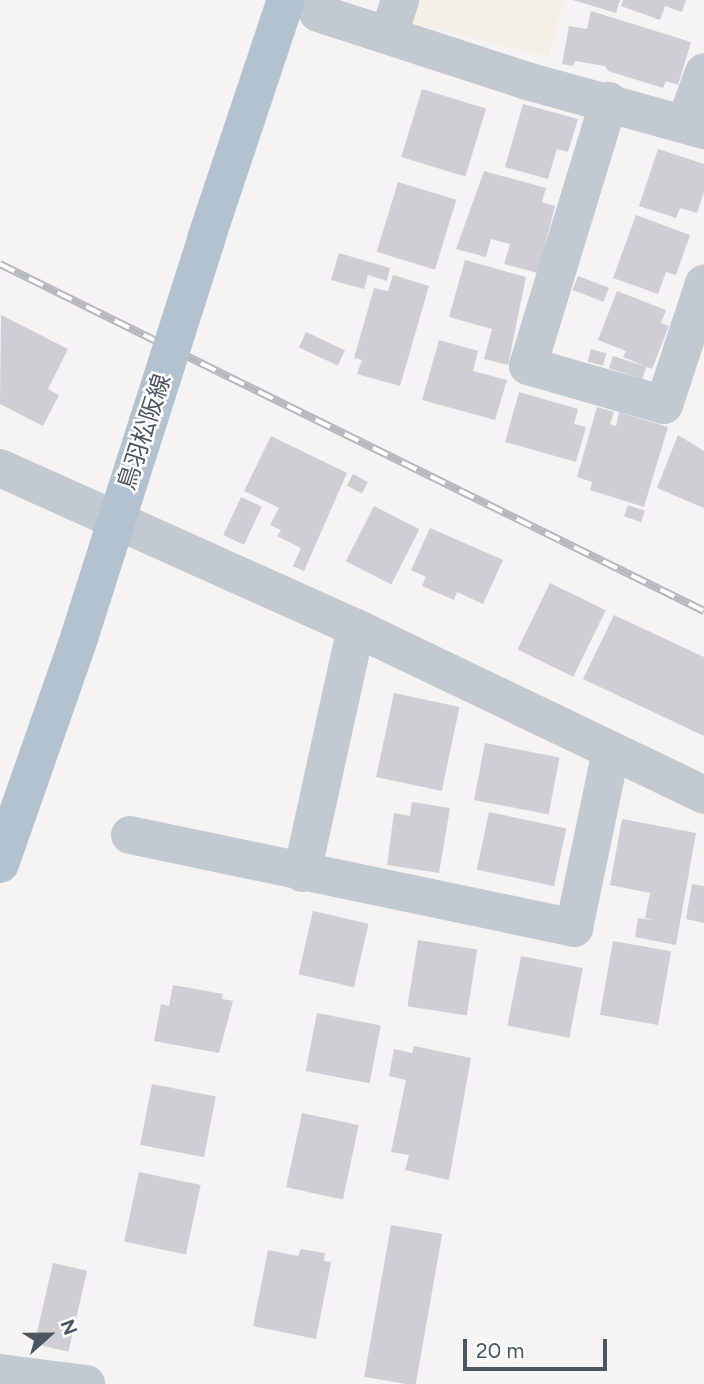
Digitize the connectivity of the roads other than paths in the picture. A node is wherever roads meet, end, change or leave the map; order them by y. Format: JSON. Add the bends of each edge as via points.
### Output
{"nodes":[{"id":1,"x":302,"y":6,"type":"edge"},
{"id":2,"x":394,"y":17,"type":"edge"},
{"id":3,"x":704,"y":72,"type":"edge"},
{"id":4,"x":609,"y":101,"type":"junction"},
{"id":5,"x":694,"y":127,"type":"edge"},
{"id":6,"x":704,"y":283,"type":"edge"},
{"id":7,"x":0,"y":468,"type":"edge"},
{"id":8,"x":356,"y":628,"type":"junction"},
{"id":9,"x":611,"y":751,"type":"junction"},
{"id":10,"x":704,"y":795,"type":"edge"},
{"id":11,"x":130,"y":835,"type":"dead end"},
{"id":12,"x":0,"y":864,"type":"edge"},
{"id":13,"x":302,"y":873,"type":"junction"},
{"id":14,"x":0,"y":1373,"type":"edge"},
{"id":15,"x":86,"y":1384,"type":"edge"}],
"edges":[{"from":1,"to":2,"type":"street"},
{"from":1,"to":12,"type":"main road","name":"鳥羽松阪線","bridge":true,"via":[[206,239],[80,635]]},
{"from":2,"to":4,"type":"street","via":[[527,81]]},
{"from":3,"to":5,"type":"street"},
{"from":4,"to":5,"type":"street"},
{"from":4,"to":6,"type":"street","via":[[528,366],[664,405]]},
{"from":7,"to":8,"type":"street"},
{"from":8,"to":9,"type":"street"},
{"from":8,"to":13,"type":"street"},
{"from":9,"to":10,"type":"street"},
{"from":9,"to":13,"type":"street","via":[[574,928]]},
{"from":11,"to":13,"type":"street"},
{"from":14,"to":15,"type":"street"}]}
